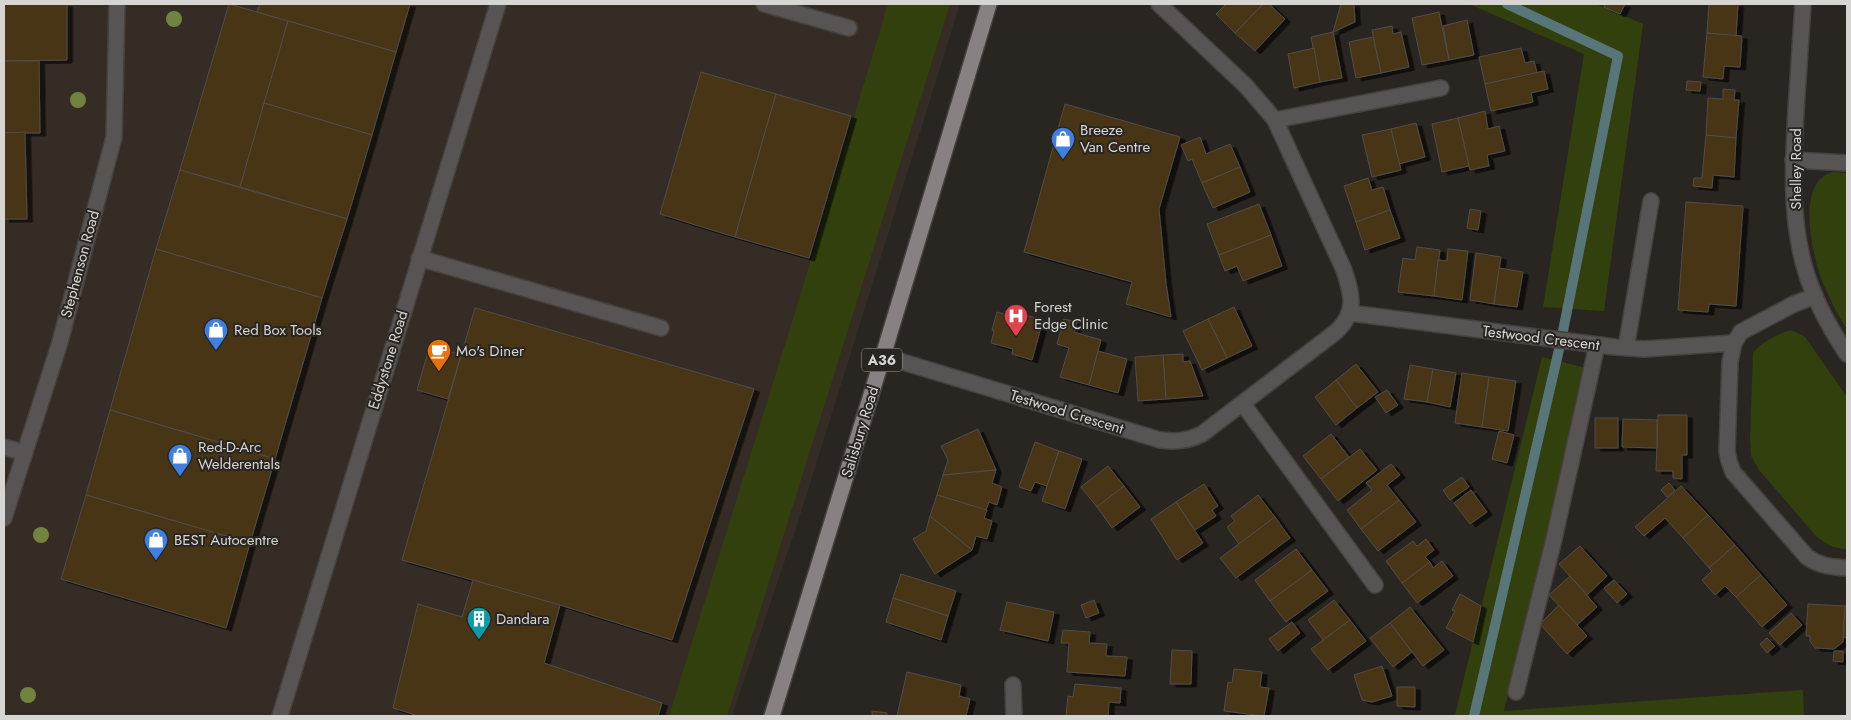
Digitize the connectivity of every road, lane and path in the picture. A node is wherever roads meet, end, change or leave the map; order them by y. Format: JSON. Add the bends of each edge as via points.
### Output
{"nodes":[{"id":1,"x":117,"y":4,"type":"edge"},
{"id":2,"x":498,"y":4,"type":"edge"},
{"id":3,"x":764,"y":4,"type":"edge"},
{"id":4,"x":989,"y":4,"type":"edge"},
{"id":5,"x":1159,"y":4,"type":"edge"},
{"id":6,"x":1803,"y":4,"type":"edge"},
{"id":7,"x":848,"y":28,"type":"dead end"},
{"id":8,"x":1441,"y":88,"type":"dead end"},
{"id":9,"x":1275,"y":120,"type":"junction"},
{"id":10,"x":1793,"y":160,"type":"junction"},
{"id":11,"x":1847,"y":163,"type":"edge"},
{"id":12,"x":1651,"y":201,"type":"dead end"},
{"id":13,"x":420,"y":258,"type":"junction"},
{"id":14,"x":1815,"y":296,"type":"junction"},
{"id":15,"x":1350,"y":313,"type":"junction"},
{"id":16,"x":661,"y":328,"type":"dead end"},
{"id":17,"x":1734,"y":343,"type":"junction"},
{"id":18,"x":1597,"y":346,"type":"junction"},
{"id":19,"x":1626,"y":348,"type":"junction"},
{"id":20,"x":1847,"y":354,"type":"edge"},
{"id":21,"x":884,"y":356,"type":"junction"},
{"id":22,"x":1243,"y":404,"type":"junction"},
{"id":23,"x":4,"y":447,"type":"edge"},
{"id":24,"x":24,"y":453,"type":"junction"},
{"id":25,"x":4,"y":518,"type":"edge"},
{"id":26,"x":1847,"y":568,"type":"edge"},
{"id":27,"x":1374,"y":584,"type":"dead end"},
{"id":28,"x":1013,"y":685,"type":"dead end"},
{"id":29,"x":1516,"y":692,"type":"dead end"},
{"id":30,"x":283,"y":716,"type":"edge"},
{"id":31,"x":772,"y":716,"type":"edge"},
{"id":32,"x":1014,"y":716,"type":"edge"}],
"edges":[{"from":1,"to":24,"type":"street","name":"Stephenson Road","via":[[114,137],[60,342]]},
{"from":2,"to":13,"type":"street","name":"Eddystone Road"},
{"from":3,"to":7,"type":"street"},
{"from":4,"to":21,"type":"main road","name":"Salisbury Road","number":"A36"},
{"from":5,"to":9,"type":"street","via":[[1246,86]]},
{"from":6,"to":10,"type":"street","name":"Shelley Road"},
{"from":8,"to":9,"type":"street"},
{"from":9,"to":15,"type":"street","via":[[1344,270],[1352,302]]},
{"from":10,"to":11,"type":"street"},
{"from":10,"to":14,"type":"street","name":"Shelley Road","via":[[1797,227],[1805,268]]},
{"from":12,"to":19,"type":"street"},
{"from":13,"to":16,"type":"street"},
{"from":13,"to":30,"type":"street","name":"Eddystone Road"},
{"from":14,"to":17,"type":"street","via":[[1741,332]]},
{"from":14,"to":20,"type":"street","name":"Shelley Road"},
{"from":15,"to":18,"type":"street","name":"Testwood Crescent"},
{"from":15,"to":22,"type":"street","name":"Testwood Crescent","via":[[1337,331]]},
{"from":17,"to":19,"type":"street","name":"Testwood Crescent"},
{"from":17,"to":26,"type":"street","via":[[1730,362],[1727,451],[1733,472],[1807,557],[1827,567]]},
{"from":18,"to":19,"type":"street","name":"Testwood Crescent"},
{"from":18,"to":29,"type":"street"},
{"from":21,"to":22,"type":"street","name":"Testwood Crescent","via":[[1160,440],[1186,441],[1202,434]]},
{"from":21,"to":31,"type":"main road","name":"Salisbury Road","number":"A36"},
{"from":22,"to":27,"type":"street"},
{"from":23,"to":24,"type":"street"},
{"from":24,"to":25,"type":"street","name":"Stephenson Road"},
{"from":28,"to":32,"type":"street"}]}
